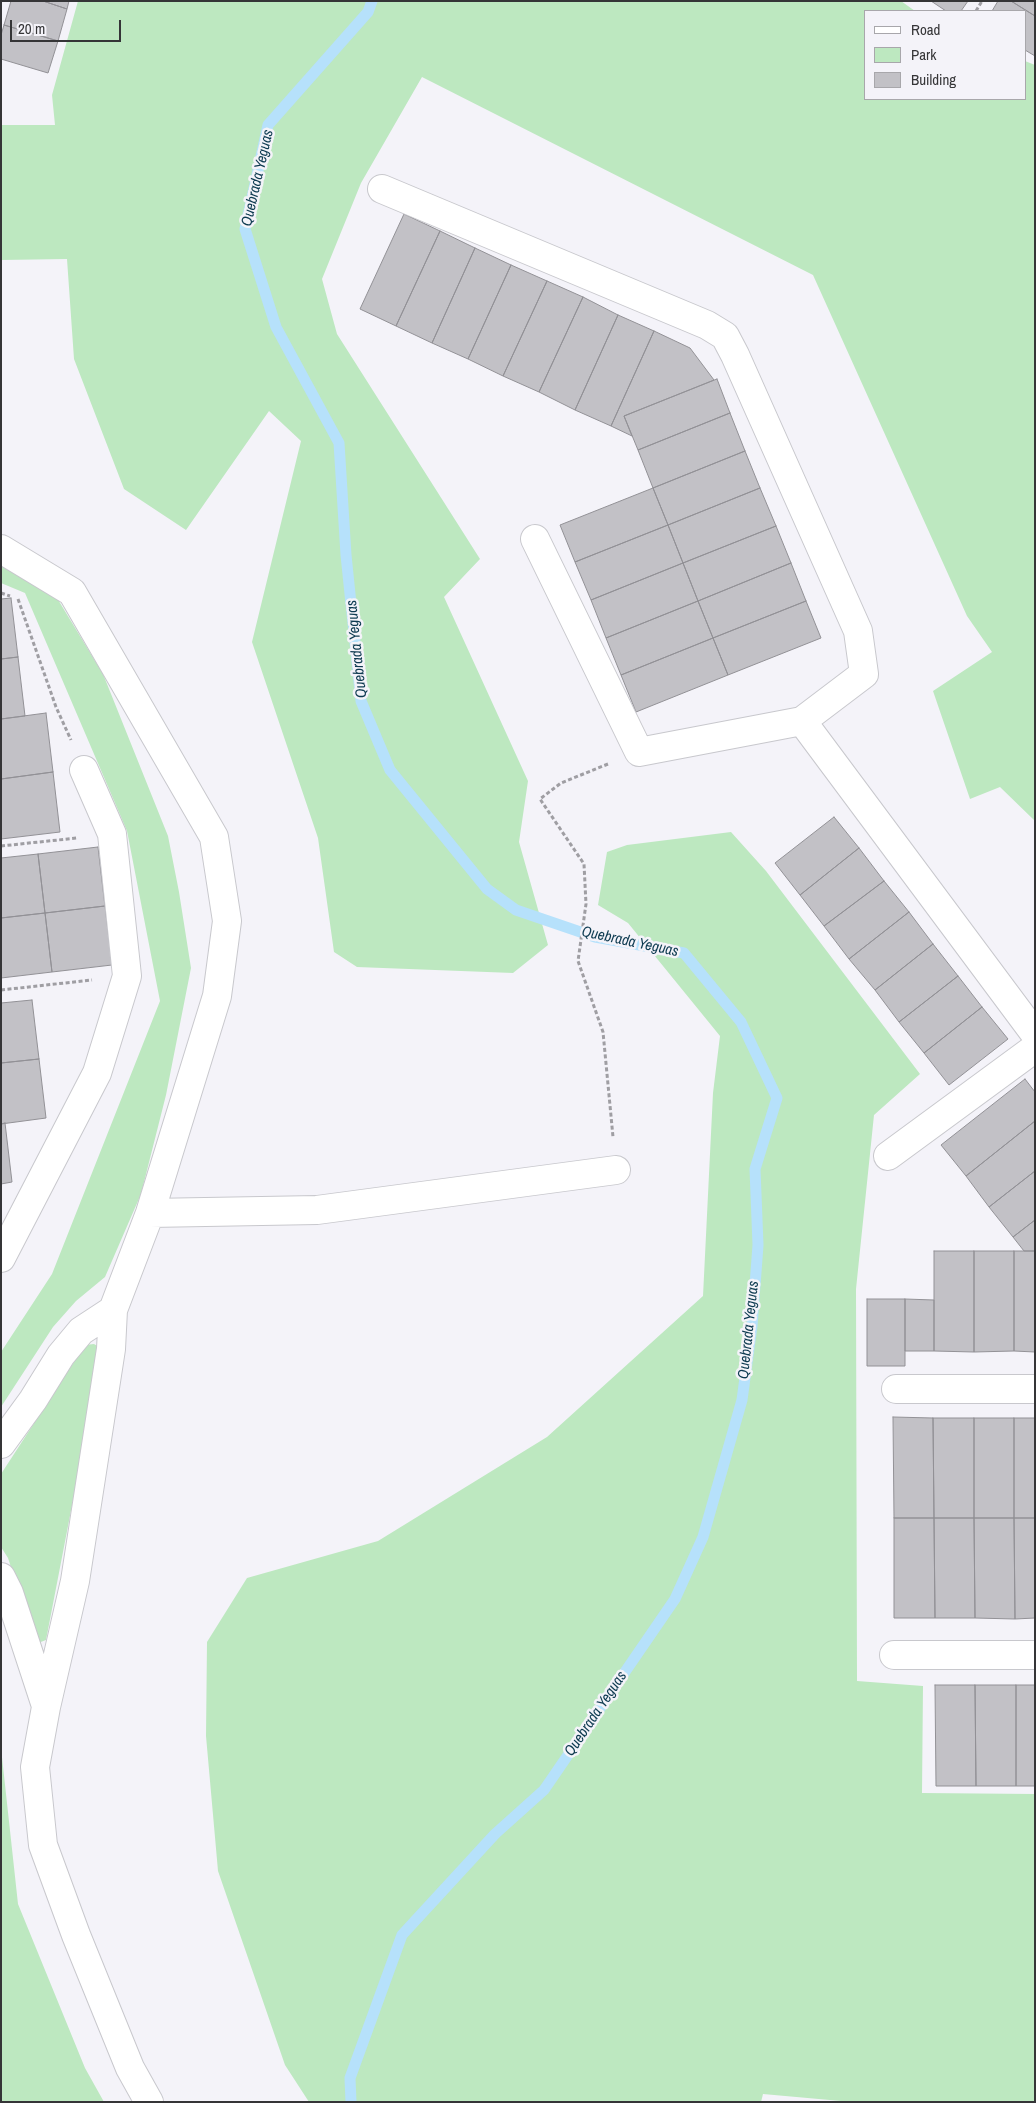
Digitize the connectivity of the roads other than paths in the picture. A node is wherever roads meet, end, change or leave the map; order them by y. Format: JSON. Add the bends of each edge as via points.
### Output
{"nodes":[{"id":1,"x":382,"y":189,"type":"dead end"},
{"id":2,"x":535,"y":539,"type":"dead end"},
{"id":3,"x":1,"y":549,"type":"edge"},
{"id":4,"x":802,"y":721,"type":"junction"},
{"id":5,"x":84,"y":770,"type":"dead end"},
{"id":6,"x":1035,"y":1034,"type":"edge"},
{"id":7,"x":1035,"y":1048,"type":"edge"},
{"id":8,"x":888,"y":1156,"type":"dead end"},
{"id":9,"x":616,"y":1170,"type":"road end"},
{"id":10,"x":150,"y":1213,"type":"junction"},
{"id":11,"x":1,"y":1258,"type":"edge"},
{"id":12,"x":113,"y":1310,"type":"junction"},
{"id":13,"x":896,"y":1389,"type":"dead end"},
{"id":14,"x":1035,"y":1389,"type":"edge"},
{"id":15,"x":1,"y":1444,"type":"edge"},
{"id":16,"x":1,"y":1577,"type":"edge"},
{"id":17,"x":894,"y":1655,"type":"dead end"},
{"id":18,"x":1035,"y":1655,"type":"edge"},
{"id":19,"x":46,"y":1707,"type":"junction"},
{"id":20,"x":149,"y":2102,"type":"edge"}],
"edges":[{"from":1,"to":4,"type":"street","via":[[708,325],[725,336],[858,631],[864,674]]},
{"from":2,"to":4,"type":"street","via":[[639,752]]},
{"from":3,"to":10,"type":"street","via":[[72,592],[214,836],[226,921],[217,996]]},
{"from":4,"to":6,"type":"street"},
{"from":5,"to":11,"type":"street","via":[[112,834],[127,976],[97,1073]]},
{"from":7,"to":8,"type":"street"},
{"from":9,"to":10,"type":"street","via":[[317,1210]]},
{"from":10,"to":12,"type":"street"},
{"from":12,"to":15,"type":"street","via":[[81,1331]]},
{"from":12,"to":19,"type":"street","via":[[75,1582]]},
{"from":13,"to":14,"type":"street"},
{"from":16,"to":19,"type":"street"},
{"from":17,"to":18,"type":"street"},
{"from":19,"to":20,"type":"street","via":[[35,1767],[44,1845],[130,2068]]}]}
